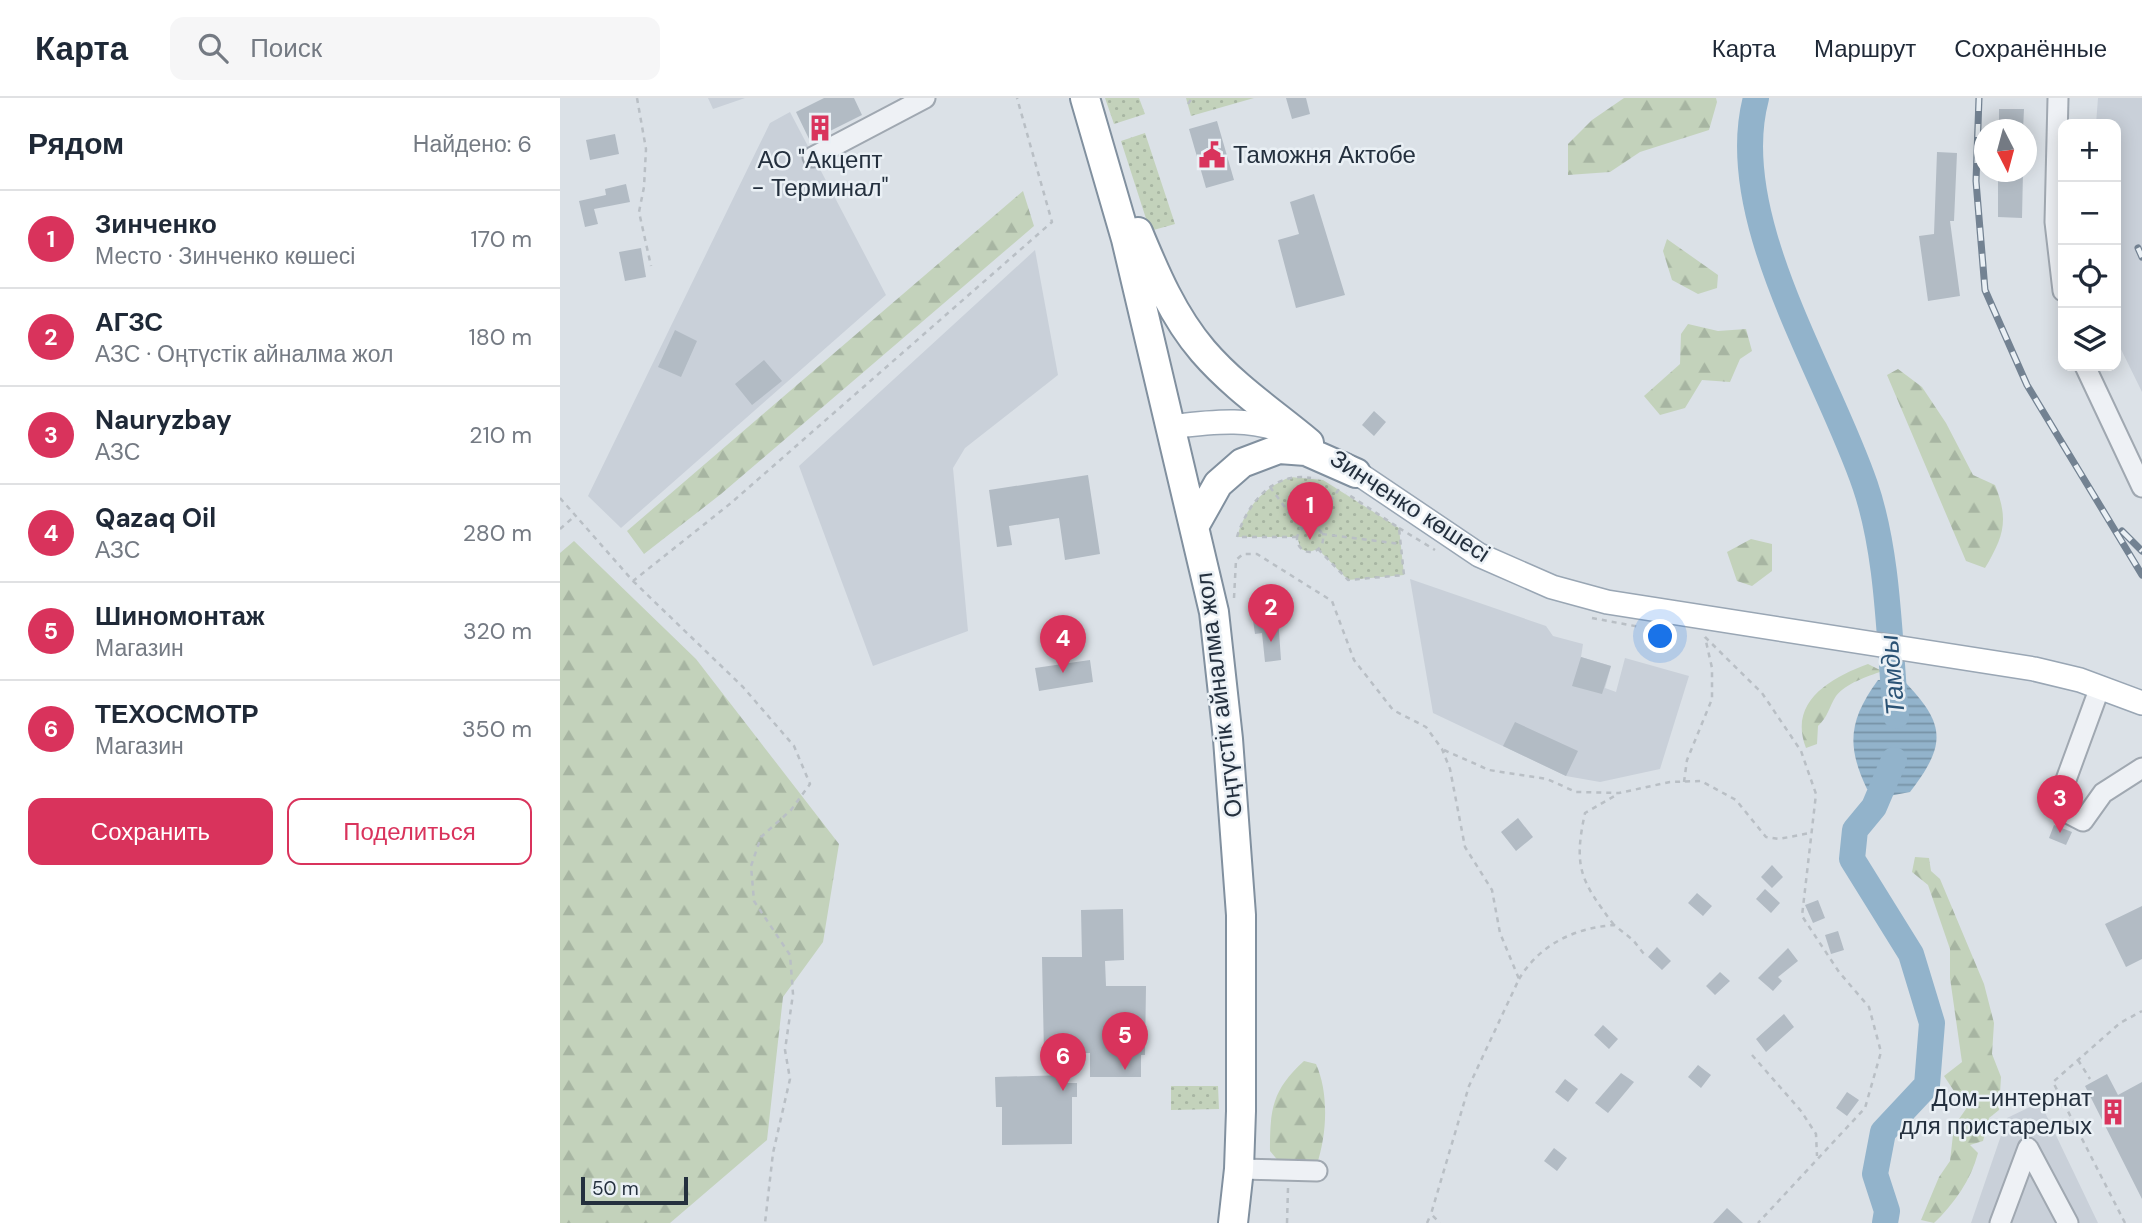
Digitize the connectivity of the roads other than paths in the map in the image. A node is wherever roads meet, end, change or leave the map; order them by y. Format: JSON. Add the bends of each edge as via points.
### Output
{"nodes":[{"id":1,"x":925,"y":98,"type":"edge"},
{"id":2,"x":1085,"y":98,"type":"edge"},
{"id":3,"x":2058,"y":98,"type":"edge"},
{"id":4,"x":813,"y":157,"type":"dead end"},
{"id":5,"x":1109,"y":173,"type":"junction"},
{"id":6,"x":2058,"y":248,"type":"edge"},
{"id":7,"x":2087,"y":371,"type":"edge"},
{"id":8,"x":1169,"y":427,"type":"junction"},
{"id":9,"x":1309,"y":443,"type":"junction"},
{"id":10,"x":1342,"y":482,"type":"junction"},
{"id":11,"x":2142,"y":487,"type":"edge"},
{"id":12,"x":1195,"y":525,"type":"junction"},
{"id":13,"x":2099,"y":687,"type":"junction"},
{"id":14,"x":2142,"y":704,"type":"edge"},
{"id":15,"x":2142,"y":768,"type":"edge"},
{"id":16,"x":1239,"y":1169,"type":"junction"},
{"id":17,"x":1317,"y":1171,"type":"dead end"},
{"id":18,"x":1233,"y":1223,"type":"edge"},
{"id":19,"x":2000,"y":1223,"type":"edge"},
{"id":20,"x":2068,"y":1223,"type":"edge"}],
"edges":[{"from":1,"to":4,"type":"lane"},
{"from":2,"to":5,"type":"highway","name":"Оңтүстік айналма жол"},
{"from":3,"to":6,"type":"lane"},
{"from":5,"to":8,"type":"highway","name":"Оңтүстік айналма жол"},
{"from":5,"to":9,"type":"highway","via":[[1169,302],[1201,349],[1240,388]]},
{"from":7,"to":11,"type":"lane"},
{"from":8,"to":9,"type":"main road","name":"Зинченко көшесі","via":[[1233,420],[1267,426]]},
{"from":8,"to":12,"type":"highway","name":"Оңтүстік айналма жол"},
{"from":9,"to":10,"type":"main road","name":"Зинченко көшесі"},
{"from":10,"to":12,"type":"highway","via":[[1306,451],[1279,449],[1242,463],[1218,484]]},
{"from":10,"to":13,"type":"main road","name":"Зинченко көшесі","via":[[1479,555],[1552,587],[1607,602],[1705,627],[1837,638],[1943,654],[2034,668]]},
{"from":12,"to":16,"type":"highway","name":"Оңтүстік айналма жол","via":[[1215,625],[1241,915]]},
{"from":13,"to":14,"type":"main road","name":"Зинченко көшесі"},
{"from":13,"to":15,"type":"lane","via":[[2056,807],[2083,821],[2103,793]]},
{"from":16,"to":17,"type":"lane"},
{"from":16,"to":18,"type":"highway","name":"Оңтүстік айналма жол"},
{"from":19,"to":20,"type":"lane","via":[[2028,1148]]}]}
